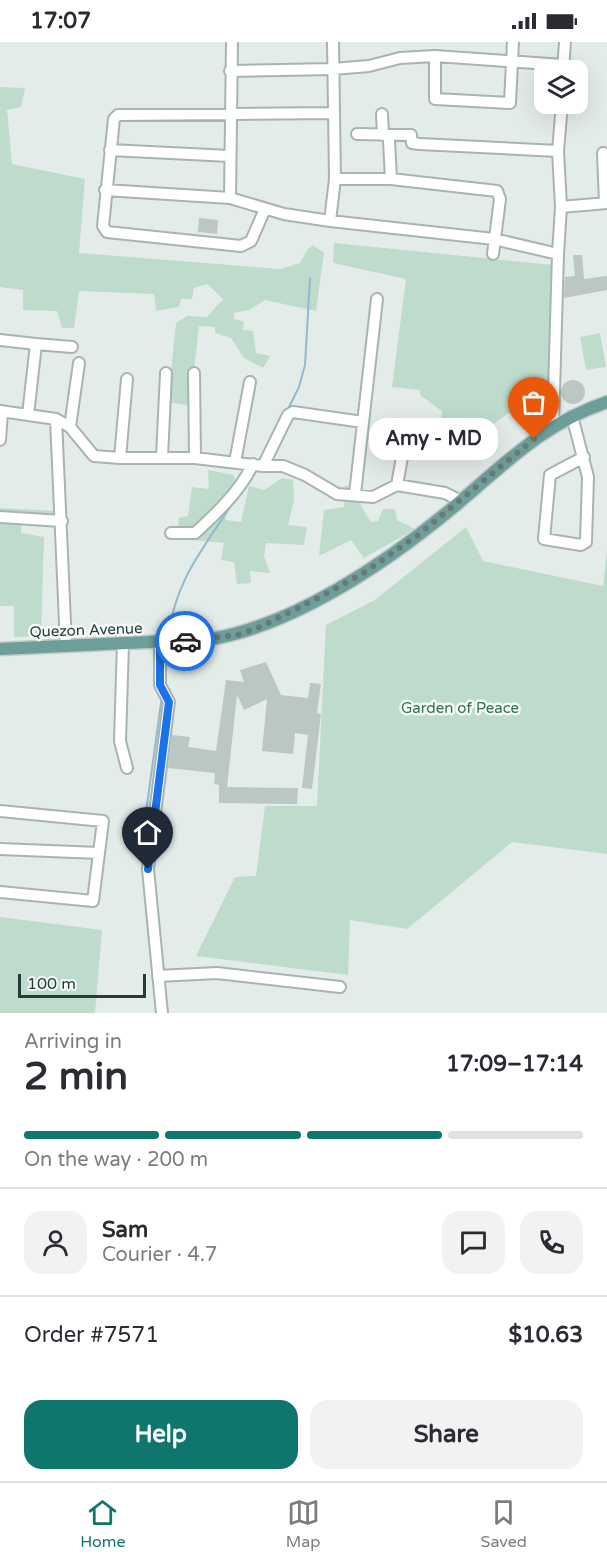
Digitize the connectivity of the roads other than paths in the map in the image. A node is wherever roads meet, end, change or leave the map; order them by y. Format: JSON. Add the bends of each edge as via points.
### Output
{"nodes":[{"id":1,"x":232,"y":42,"type":"edge"},
{"id":2,"x":333,"y":42,"type":"edge"},
{"id":3,"x":513,"y":42,"type":"edge"},
{"id":4,"x":565,"y":42,"type":"edge"},
{"id":5,"x":435,"y":56,"type":"junction"},
{"id":6,"x":512,"y":60,"type":"junction"},
{"id":7,"x":564,"y":60,"type":"edge"},
{"id":8,"x":534,"y":63,"type":"edge"},
{"id":9,"x":333,"y":69,"type":"junction"},
{"id":10,"x":230,"y":71,"type":"junction"},
{"id":11,"x":231,"y":112,"type":"junction"},
{"id":12,"x":332,"y":113,"type":"junction"},
{"id":13,"x":382,"y":114,"type":"dead end"},
{"id":14,"x":561,"y":114,"type":"edge"},
{"id":15,"x":357,"y":134,"type":"dead end"},
{"id":16,"x":386,"y":138,"type":"junction"},
{"id":17,"x":110,"y":150,"type":"junction"},
{"id":18,"x":558,"y":151,"type":"junction"},
{"id":19,"x":603,"y":153,"type":"dead end"},
{"id":20,"x":230,"y":156,"type":"junction"},
{"id":21,"x":335,"y":179,"type":"junction"},
{"id":22,"x":391,"y":179,"type":"junction"},
{"id":23,"x":105,"y":190,"type":"junction"},
{"id":24,"x":230,"y":198,"type":"junction"},
{"id":25,"x":606,"y":203,"type":"edge"},
{"id":26,"x":561,"y":207,"type":"junction"},
{"id":27,"x":266,"y":208,"type":"junction"},
{"id":28,"x":330,"y":221,"type":"junction"},
{"id":29,"x":494,"y":239,"type":"junction"},
{"id":30,"x":493,"y":254,"type":"dead end"},
{"id":31,"x":558,"y":254,"type":"junction"},
{"id":32,"x":377,"y":299,"type":"dead end"},
{"id":33,"x":0,"y":340,"type":"edge"},
{"id":34,"x":36,"y":344,"type":"junction"},
{"id":35,"x":72,"y":347,"type":"dead end"},
{"id":36,"x":79,"y":363,"type":"dead end"},
{"id":37,"x":166,"y":373,"type":"dead end"},
{"id":38,"x":194,"y":373,"type":"dead end"},
{"id":39,"x":127,"y":379,"type":"dead end"},
{"id":40,"x":250,"y":382,"type":"dead end"},
{"id":41,"x":607,"y":402,"type":"edge"},
{"id":42,"x":1,"y":411,"type":"edge"},
{"id":43,"x":28,"y":415,"type":"junction"},
{"id":44,"x":572,"y":416,"type":"junction"},
{"id":45,"x":56,"y":419,"type":"junction"},
{"id":46,"x":363,"y":422,"type":"junction"},
{"id":47,"x":553,"y":426,"type":"junction"},
{"id":48,"x":70,"y":427,"type":"junction"},
{"id":49,"x":407,"y":430,"type":"dead end"},
{"id":50,"x":0,"y":440,"type":"edge"},
{"id":51,"x":584,"y":456,"type":"junction"},
{"id":52,"x":162,"y":457,"type":"junction"},
{"id":53,"x":120,"y":458,"type":"junction"},
{"id":54,"x":195,"y":458,"type":"junction"},
{"id":55,"x":235,"y":462,"type":"junction"},
{"id":56,"x":258,"y":465,"type":"junction"},
{"id":57,"x":397,"y":485,"type":"junction"},
{"id":58,"x":355,"y":494,"type":"junction"},
{"id":59,"x":460,"y":501,"type":"junction"},
{"id":60,"x":0,"y":518,"type":"edge"},
{"id":61,"x":62,"y":521,"type":"junction"},
{"id":62,"x":171,"y":533,"type":"dead end"},
{"id":63,"x":160,"y":642,"type":"junction"},
{"id":64,"x":123,"y":643,"type":"junction"},
{"id":65,"x":66,"y":645,"type":"junction"},
{"id":66,"x":0,"y":650,"type":"edge"},
{"id":67,"x":127,"y":768,"type":"dead end"},
{"id":68,"x":0,"y":811,"type":"edge"},
{"id":69,"x":0,"y":849,"type":"edge"},
{"id":70,"x":99,"y":854,"type":"junction"},
{"id":71,"x":0,"y":892,"type":"edge"},
{"id":72,"x":158,"y":976,"type":"junction"},
{"id":73,"x":340,"y":987,"type":"dead end"},
{"id":74,"x":162,"y":1013,"type":"edge"}],
"edges":[{"from":1,"to":10,"type":"street"},
{"from":2,"to":9,"type":"street"},
{"from":3,"to":6,"type":"street"},
{"from":4,"to":7,"type":"street"},
{"from":5,"to":6,"type":"street"},
{"from":5,"to":6,"type":"street","via":[[435,99],[510,103]]},
{"from":5,"to":9,"type":"street"},
{"from":6,"to":8,"type":"street"},
{"from":9,"to":10,"type":"street"},
{"from":9,"to":12,"type":"street"},
{"from":10,"to":11,"type":"street"},
{"from":11,"to":12,"type":"street"},
{"from":11,"to":17,"type":"street","via":[[118,115],[114,119]]},
{"from":11,"to":20,"type":"street"},
{"from":12,"to":21,"type":"street"},
{"from":13,"to":16,"type":"street"},
{"from":14,"to":18,"type":"street"},
{"from":15,"to":16,"type":"street"},
{"from":16,"to":18,"type":"street","via":[[411,135],[412,143],[420,144]]},
{"from":16,"to":22,"type":"street"},
{"from":17,"to":20,"type":"street"},
{"from":17,"to":23,"type":"street"},
{"from":18,"to":26,"type":"street"},
{"from":19,"to":25,"type":"street"},
{"from":20,"to":24,"type":"street"},
{"from":21,"to":22,"type":"street"},
{"from":21,"to":28,"type":"street"},
{"from":22,"to":29,"type":"street","via":[[496,192],[500,199]]},
{"from":23,"to":24,"type":"street"},
{"from":23,"to":27,"type":"street","via":[[103,226],[115,235],[241,246],[251,241]]},
{"from":24,"to":27,"type":"street"},
{"from":25,"to":26,"type":"street"},
{"from":26,"to":31,"type":"street"},
{"from":27,"to":28,"type":"street"},
{"from":28,"to":29,"type":"street"},
{"from":29,"to":30,"type":"street"},
{"from":29,"to":31,"type":"street"},
{"from":31,"to":47,"type":"street"},
{"from":32,"to":46,"type":"street"},
{"from":33,"to":34,"type":"street"},
{"from":34,"to":35,"type":"street"},
{"from":34,"to":43,"type":"street"},
{"from":36,"to":48,"type":"street"},
{"from":37,"to":52,"type":"street"},
{"from":38,"to":54,"type":"street"},
{"from":39,"to":53,"type":"street"},
{"from":40,"to":55,"type":"street"},
{"from":41,"to":44,"type":"main road","name":"Quezon Avenue"},
{"from":42,"to":43,"type":"street"},
{"from":42,"to":50,"type":"street"},
{"from":43,"to":45,"type":"street"},
{"from":44,"to":47,"type":"main road","name":"Quezon Avenue"},
{"from":44,"to":51,"type":"street"},
{"from":45,"to":48,"type":"street"},
{"from":45,"to":61,"type":"street"},
{"from":46,"to":56,"type":"street","via":[[293,412]]},
{"from":46,"to":58,"type":"street"},
{"from":47,"to":59,"type":"main road","name":"Quezon Avenue"},
{"from":48,"to":53,"type":"street","via":[[94,456]]},
{"from":49,"to":57,"type":"street"},
{"from":51,"to":51,"type":"street","via":[[588,477],[586,542],[581,545],[544,539],[550,475]]},
{"from":52,"to":53,"type":"street"},
{"from":52,"to":54,"type":"street"},
{"from":54,"to":55,"type":"street"},
{"from":55,"to":56,"type":"street"},
{"from":56,"to":58,"type":"street","via":[[283,466],[337,494]]},
{"from":56,"to":62,"type":"street","via":[[195,533]]},
{"from":57,"to":58,"type":"street","via":[[373,496]]},
{"from":57,"to":59,"type":"street","via":[[445,493]]},
{"from":59,"to":63,"type":"main road","name":"Quezon Avenue","via":[[365,572],[268,623],[237,635]]},
{"from":60,"to":61,"type":"street"},
{"from":61,"to":65,"type":"street"},
{"from":63,"to":64,"type":"main road","name":"Quezon Avenue"},
{"from":63,"to":72,"type":"street","via":[[160,685],[169,702],[148,869]]},
{"from":64,"to":65,"type":"main road","name":"Quezon Avenue"},
{"from":64,"to":67,"type":"street","via":[[120,730]]},
{"from":65,"to":66,"type":"main road","name":"Quezon Avenue"},
{"from":68,"to":70,"type":"street","via":[[103,821]]},
{"from":69,"to":70,"type":"street"},
{"from":70,"to":71,"type":"street","via":[[93,901]]},
{"from":72,"to":73,"type":"street","via":[[217,973]]},
{"from":72,"to":74,"type":"street"}]}
